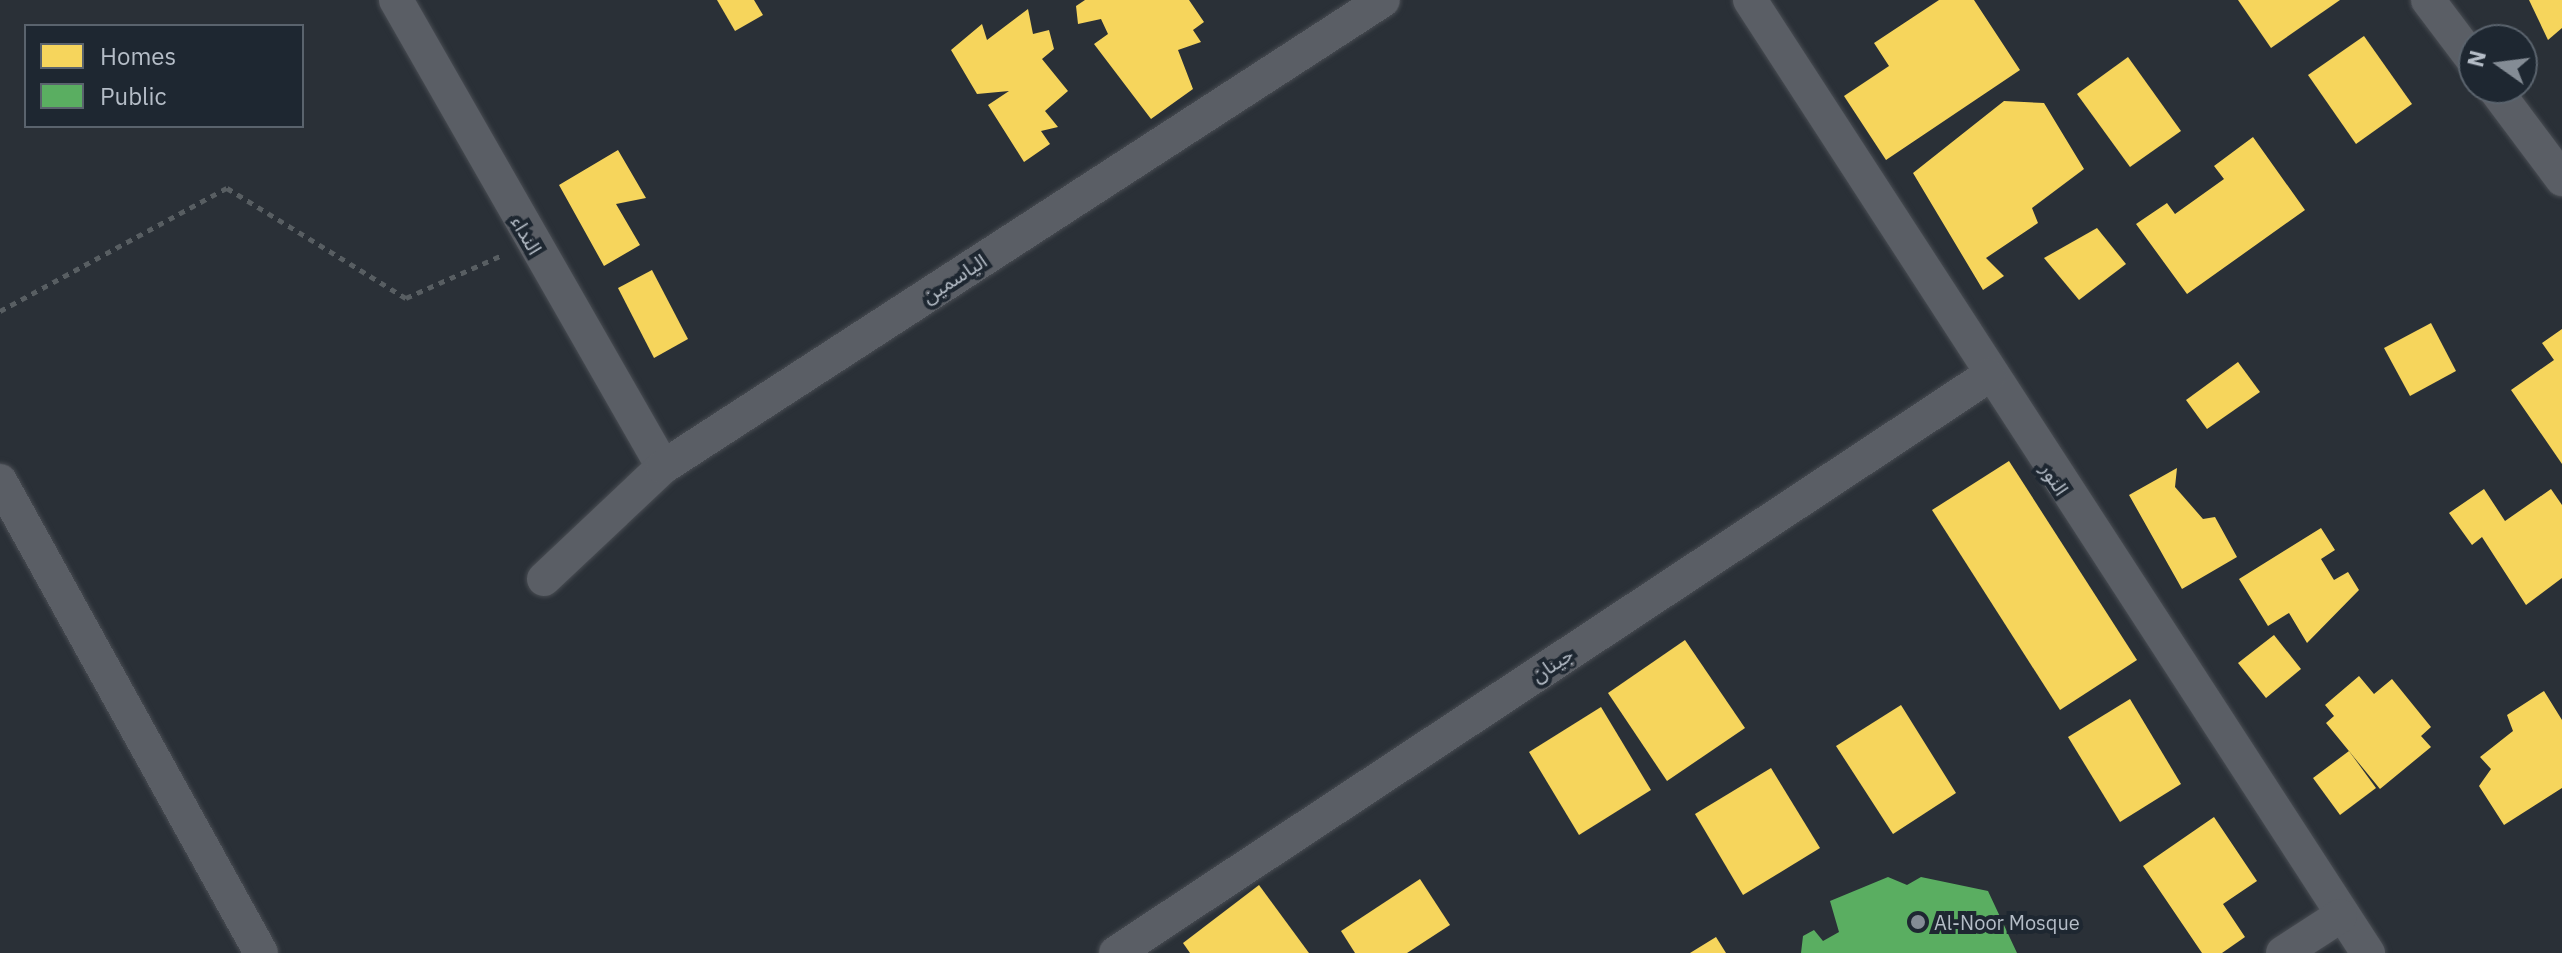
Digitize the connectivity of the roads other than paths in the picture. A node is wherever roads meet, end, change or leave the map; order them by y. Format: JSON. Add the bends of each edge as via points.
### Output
{"nodes":[{"id":1,"x":396,"y":0,"type":"edge"},
{"id":2,"x":1383,"y":0,"type":"edge"},
{"id":3,"x":1750,"y":0,"type":"edge"},
{"id":4,"x":2428,"y":0,"type":"edge"},
{"id":5,"x":2458,"y":40,"type":"edge"},
{"id":6,"x":2506,"y":104,"type":"edge"},
{"id":7,"x":2562,"y":179,"type":"edge"},
{"id":8,"x":1988,"y":376,"type":"junction"},
{"id":9,"x":663,"y":467,"type":"junction"},
{"id":10,"x":0,"y":481,"type":"edge"},
{"id":11,"x":544,"y":579,"type":"dead end"},
{"id":12,"x":2340,"y":916,"type":"junction"},
{"id":13,"x":261,"y":953,"type":"edge"},
{"id":14,"x":1116,"y":953,"type":"edge"},
{"id":15,"x":2283,"y":953,"type":"edge"},
{"id":16,"x":2368,"y":953,"type":"edge"}],
"edges":[{"from":1,"to":9,"type":"street","name":"النداء"},
{"from":2,"to":9,"type":"street","name":"الياسمين"},
{"from":3,"to":8,"type":"street","name":"النور"},
{"from":4,"to":5,"type":"street"},
{"from":6,"to":7,"type":"street"},
{"from":8,"to":12,"type":"street","name":"النور"},
{"from":8,"to":14,"type":"street","name":"جينان"},
{"from":9,"to":11,"type":"street","name":"الياسمين"},
{"from":10,"to":13,"type":"street"},
{"from":12,"to":15,"type":"street"},
{"from":12,"to":16,"type":"street","name":"النور"}]}
